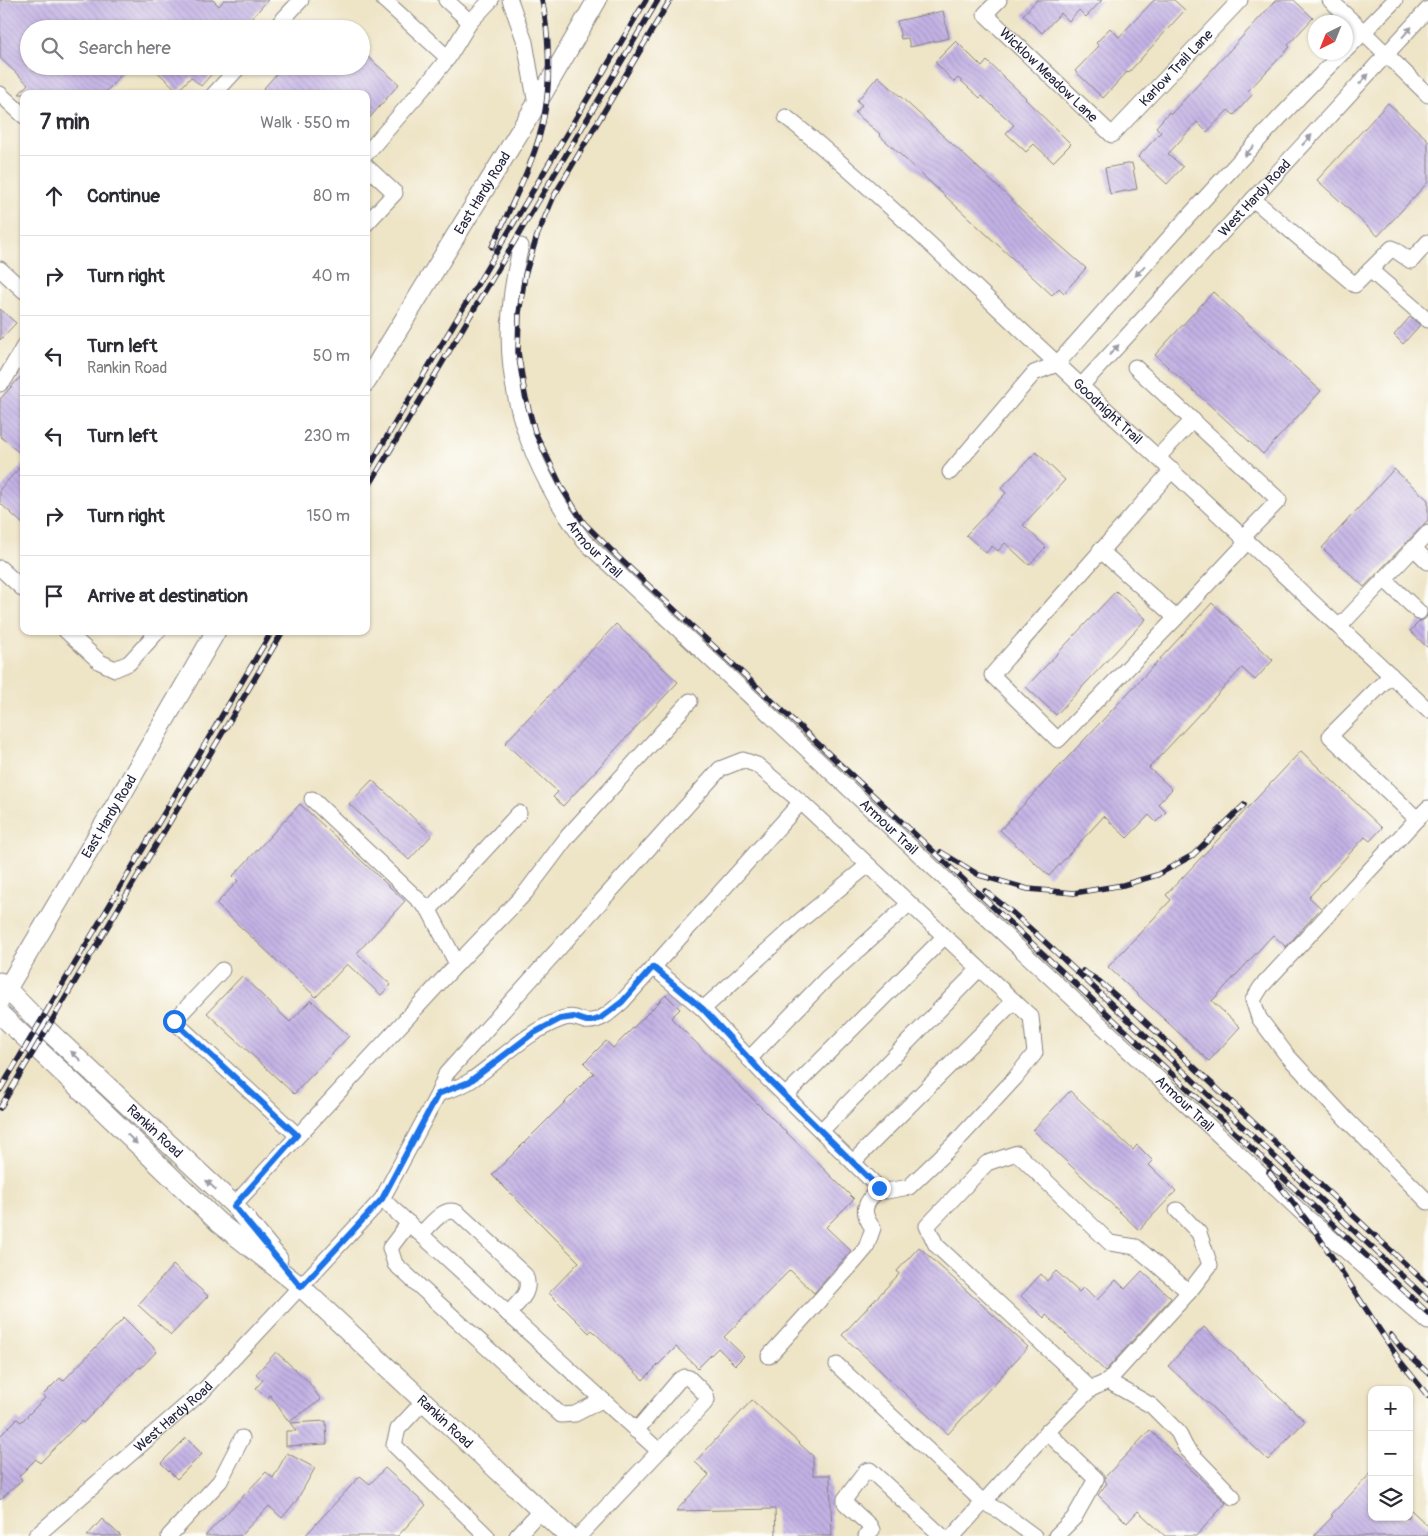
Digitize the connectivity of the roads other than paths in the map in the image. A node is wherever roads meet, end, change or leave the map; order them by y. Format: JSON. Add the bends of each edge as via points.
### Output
{"nodes":[{"id":1,"x":301,"y":0,"type":"edge"},
{"id":2,"x":384,"y":0,"type":"edge"},
{"id":3,"x":446,"y":0,"type":"edge"},
{"id":4,"x":491,"y":0,"type":"edge"},
{"id":5,"x":510,"y":0,"type":"edge"},
{"id":6,"x":597,"y":0,"type":"edge"},
{"id":7,"x":999,"y":0,"type":"edge"},
{"id":8,"x":1240,"y":0,"type":"edge"},
{"id":9,"x":1330,"y":0,"type":"edge"},
{"id":10,"x":1395,"y":0,"type":"edge"},
{"id":11,"x":1426,"y":16,"type":"edge"},
{"id":12,"x":282,"y":20,"type":"edge"},
{"id":13,"x":470,"y":22,"type":"junction"},
{"id":14,"x":1364,"y":31,"type":"junction"},
{"id":15,"x":1353,"y":42,"type":"edge"},
{"id":16,"x":1386,"y":55,"type":"junction"},
{"id":17,"x":448,"y":58,"type":"junction"},
{"id":18,"x":1335,"y":60,"type":"edge"},
{"id":19,"x":232,"y":75,"type":"edge"},
{"id":20,"x":218,"y":90,"type":"edge"},
{"id":21,"x":0,"y":94,"type":"edge"},
{"id":22,"x":1428,"y":95,"type":"edge"},
{"id":23,"x":536,"y":105,"type":"junction"},
{"id":24,"x":20,"y":112,"type":"edge"},
{"id":25,"x":786,"y":117,"type":"dead end"},
{"id":26,"x":1112,"y":135,"type":"joint"},
{"id":27,"x":370,"y":149,"type":"edge"},
{"id":28,"x":370,"y":170,"type":"edge"},
{"id":29,"x":1253,"y":199,"type":"junction"},
{"id":30,"x":370,"y":220,"type":"edge"},
{"id":31,"x":1428,"y":242,"type":"edge"},
{"id":32,"x":521,"y":246,"type":"dead end"},
{"id":33,"x":0,"y":270,"type":"edge"},
{"id":34,"x":1370,"y":270,"type":"junction"},
{"id":35,"x":20,"y":288,"type":"edge"},
{"id":36,"x":1428,"y":320,"type":"edge"},
{"id":37,"x":20,"y":353,"type":"edge"},
{"id":38,"x":1057,"y":364,"type":"junction"},
{"id":39,"x":1135,"y":367,"type":"dead end"},
{"id":40,"x":370,"y":375,"type":"edge"},
{"id":41,"x":0,"y":384,"type":"edge"},
{"id":42,"x":1081,"y":386,"type":"junction"},
{"id":43,"x":1193,"y":420,"type":"junction"},
{"id":44,"x":1158,"y":457,"type":"junction"},
{"id":45,"x":1172,"y":470,"type":"junction"},
{"id":46,"x":950,"y":472,"type":"dead end"},
{"id":47,"x":1428,"y":533,"type":"edge"},
{"id":48,"x":1244,"y":540,"type":"junction"},
{"id":49,"x":1414,"y":548,"type":"junction"},
{"id":50,"x":1100,"y":550,"type":"junction"},
{"id":51,"x":1428,"y":562,"type":"edge"},
{"id":52,"x":0,"y":568,"type":"edge"},
{"id":53,"x":1384,"y":579,"type":"junction"},
{"id":54,"x":20,"y":586,"type":"edge"},
{"id":55,"x":1419,"y":612,"type":"dead end"},
{"id":56,"x":1176,"y":618,"type":"junction"},
{"id":57,"x":1339,"y":627,"type":"junction"},
{"id":58,"x":70,"y":635,"type":"edge"},
{"id":59,"x":154,"y":635,"type":"edge"},
{"id":60,"x":214,"y":635,"type":"edge"},
{"id":61,"x":1391,"y":675,"type":"junction"},
{"id":62,"x":690,"y":702,"type":"dead end"},
{"id":63,"x":1428,"y":710,"type":"edge"},
{"id":64,"x":312,"y":799,"type":"dead end"},
{"id":65,"x":800,"y":802,"type":"junction"},
{"id":66,"x":1428,"y":808,"type":"edge"},
{"id":67,"x":519,"y":813,"type":"dead end"},
{"id":68,"x":1417,"y":819,"type":"junction"},
{"id":69,"x":867,"y":866,"type":"junction"},
{"id":70,"x":909,"y":904,"type":"junction"},
{"id":71,"x":429,"y":910,"type":"junction"},
{"id":72,"x":944,"y":937,"type":"junction"},
{"id":73,"x":457,"y":964,"type":"junction"},
{"id":74,"x":653,"y":967,"type":"junction"},
{"id":75,"x":979,"y":969,"type":"junction"},
{"id":76,"x":222,"y":970,"type":"dead end"},
{"id":77,"x":2,"y":990,"type":"edge"},
{"id":78,"x":1014,"y":1002,"type":"junction"},
{"id":79,"x":703,"y":1009,"type":"junction"},
{"id":80,"x":0,"y":1014,"type":"edge"},
{"id":81,"x":749,"y":1059,"type":"junction"},
{"id":82,"x":438,"y":1094,"type":"junction"},
{"id":83,"x":785,"y":1096,"type":"junction"},
{"id":84,"x":821,"y":1131,"type":"junction"},
{"id":85,"x":297,"y":1135,"type":"junction"},
{"id":86,"x":853,"y":1162,"type":"junction"},
{"id":87,"x":879,"y":1188,"type":"junction"},
{"id":88,"x":382,"y":1199,"type":"junction"},
{"id":89,"x":1428,"y":1202,"type":"edge"},
{"id":90,"x":234,"y":1206,"type":"junction"},
{"id":91,"x":1177,"y":1210,"type":"dead end"},
{"id":92,"x":409,"y":1223,"type":"junction"},
{"id":93,"x":421,"y":1234,"type":"junction"},
{"id":94,"x":301,"y":1287,"type":"junction"},
{"id":95,"x":1189,"y":1292,"type":"junction"},
{"id":96,"x":508,"y":1314,"type":"junction"},
{"id":97,"x":1428,"y":1322,"type":"edge"},
{"id":98,"x":769,"y":1356,"type":"dead end"},
{"id":99,"x":837,"y":1365,"type":"dead end"},
{"id":100,"x":1108,"y":1381,"type":"junction"},
{"id":101,"x":1091,"y":1389,"type":"junction"},
{"id":102,"x":602,"y":1400,"type":"junction"},
{"id":103,"x":424,"y":1401,"type":"junction"},
{"id":104,"x":636,"y":1431,"type":"junction"},
{"id":105,"x":1047,"y":1432,"type":"junction"},
{"id":106,"x":242,"y":1438,"type":"dead end"},
{"id":107,"x":659,"y":1451,"type":"junction"},
{"id":108,"x":1233,"y":1497,"type":"dead end"},
{"id":109,"x":984,"y":1503,"type":"junction"},
{"id":110,"x":541,"y":1510,"type":"junction"},
{"id":111,"x":872,"y":1534,"type":"edge"},
{"id":112,"x":36,"y":1536,"type":"edge"},
{"id":113,"x":169,"y":1536,"type":"edge"},
{"id":114,"x":488,"y":1536,"type":"edge"},
{"id":115,"x":517,"y":1536,"type":"edge"},
{"id":116,"x":568,"y":1536,"type":"edge"},
{"id":117,"x":579,"y":1536,"type":"edge"},
{"id":118,"x":942,"y":1536,"type":"edge"},
{"id":119,"x":953,"y":1536,"type":"edge"},
{"id":120,"x":1034,"y":1536,"type":"edge"},
{"id":121,"x":1056,"y":1536,"type":"edge"}],
"edges":[{"from":1,"to":12,"type":"street"},
{"from":2,"to":17,"type":"street"},
{"from":3,"to":13,"type":"street"},
{"from":4,"to":13,"type":"street"},
{"from":5,"to":23,"type":"street","via":[[525,42]]},
{"from":6,"to":23,"type":"main road","name":"East Hardy Road"},
{"from":7,"to":26,"type":"street","name":"Wicklow Meadow Lane","via":[[985,14]]},
{"from":8,"to":26,"type":"street","name":"Karlow Trail Lane"},
{"from":9,"to":14,"type":"street"},
{"from":10,"to":14,"type":"street"},
{"from":16,"to":11,"type":"street","name":"West Hardy Road","one_way":true},
{"from":13,"to":17,"type":"street"},
{"from":14,"to":15,"type":"street"},
{"from":14,"to":16,"type":"street"},
{"from":16,"to":22,"type":"street"},
{"from":29,"to":16,"type":"street","name":"West Hardy Road","one_way":true},
{"from":17,"to":27,"type":"street"},
{"from":18,"to":38,"type":"street","one_way":true,"via":[[1201,202]]},
{"from":19,"to":20,"type":"street"},
{"from":21,"to":24,"type":"street"},
{"from":23,"to":40,"type":"main road","name":"East Hardy Road"},
{"from":25,"to":38,"type":"street","name":"Goodnight Trail","via":[[906,221]]},
{"from":28,"to":30,"type":"street","via":[[395,193]]},
{"from":29,"to":34,"type":"street","via":[[1356,285]]},
{"from":42,"to":29,"type":"street","name":"West Hardy Road","one_way":true},
{"from":31,"to":34,"type":"street","via":[[1411,261],[1392,248]]},
{"from":32,"to":97,"type":"street","name":"Armour Trail","via":[[508,316],[510,364],[516,401],[541,472],[584,541],[1302,1213]]},
{"from":33,"to":35,"type":"street"},
{"from":34,"to":36,"type":"street"},
{"from":37,"to":41,"type":"street"},
{"from":38,"to":42,"type":"street","name":"Goodnight Trail"},
{"from":38,"to":46,"type":"street","via":[[1034,373]]},
{"from":39,"to":43,"type":"street"},
{"from":42,"to":44,"type":"street","name":"Goodnight Trail"},
{"from":43,"to":44,"type":"street"},
{"from":43,"to":48,"type":"street","via":[[1279,500]]},
{"from":44,"to":45,"type":"street","name":"Goodnight Trail"},
{"from":45,"to":48,"type":"street","name":"Goodnight Trail"},
{"from":45,"to":50,"type":"street"},
{"from":47,"to":49,"type":"street"},
{"from":48,"to":56,"type":"street"},
{"from":48,"to":57,"type":"street","name":"Goodnight Trail"},
{"from":49,"to":51,"type":"street"},
{"from":49,"to":53,"type":"street"},
{"from":50,"to":56,"type":"street"},
{"from":50,"to":56,"type":"street","via":[[992,675],[1058,740]]},
{"from":52,"to":54,"type":"street"},
{"from":53,"to":55,"type":"street"},
{"from":53,"to":57,"type":"street"},
{"from":57,"to":61,"type":"street","name":"Goodnight Trail"},
{"from":58,"to":59,"type":"street","via":[[100,662],[115,669],[129,663]]},
{"from":60,"to":77,"type":"main road","name":"East Hardy Road","via":[[125,790]]},
{"from":61,"to":63,"type":"street","name":"Goodnight Trail"},
{"from":61,"to":68,"type":"street","via":[[1330,736]]},
{"from":62,"to":73,"type":"street","via":[[568,836],[526,892]]},
{"from":64,"to":71,"type":"street"},
{"from":65,"to":69,"type":"street","name":"West Hardy Road"},
{"from":65,"to":74,"type":"street"},
{"from":65,"to":82,"type":"street","name":"West Hardy Road","via":[[757,765],[743,760],[720,769],[446,1074]]},
{"from":66,"to":68,"type":"street"},
{"from":67,"to":71,"type":"street"},
{"from":68,"to":89,"type":"street","via":[[1261,987],[1253,1000],[1259,1018],[1286,1054]]},
{"from":69,"to":70,"type":"street","name":"West Hardy Road"},
{"from":69,"to":79,"type":"street","via":[[801,920]]},
{"from":70,"to":72,"type":"street","name":"West Hardy Road"},
{"from":70,"to":81,"type":"street","via":[[828,977]]},
{"from":71,"to":73,"type":"street"},
{"from":72,"to":75,"type":"street","name":"West Hardy Road"},
{"from":72,"to":83,"type":"street"},
{"from":73,"to":85,"type":"street"},
{"from":74,"to":79,"type":"street"},
{"from":74,"to":82,"type":"street","via":[[622,1002],[601,1018],[592,1021],[574,1017],[560,1019],[532,1034],[469,1082]]},
{"from":75,"to":78,"type":"street","name":"West Hardy Road"},
{"from":75,"to":84,"type":"street"},
{"from":76,"to":85,"type":"street","via":[[174,1021]]},
{"from":90,"to":77,"type":"main road","name":"Rankin Road","one_way":true},
{"from":78,"to":86,"type":"street"},
{"from":78,"to":87,"type":"street","name":"West Hardy Road","via":[[1031,1017],[1035,1053],[1009,1086],[910,1187],[887,1191]]},
{"from":79,"to":81,"type":"street"},
{"from":80,"to":94,"type":"main road","name":"Rankin Road","one_way":true,"via":[[218,1222]]},
{"from":81,"to":83,"type":"street"},
{"from":82,"to":88,"type":"street","name":"West Hardy Road"},
{"from":83,"to":84,"type":"street"},
{"from":84,"to":86,"type":"street"},
{"from":85,"to":90,"type":"street"},
{"from":86,"to":87,"type":"street"},
{"from":87,"to":98,"type":"street","via":[[864,1211],[873,1228],[866,1248]]},
{"from":88,"to":92,"type":"street"},
{"from":88,"to":94,"type":"street","name":"West Hardy Road"},
{"from":90,"to":94,"type":"main road","name":"Rankin Road"},
{"from":91,"to":95,"type":"street","via":[[1199,1233],[1210,1265]]},
{"from":92,"to":93,"type":"street"},
{"from":92,"to":102,"type":"street","via":[[390,1248],[395,1264],[561,1415],[575,1414]]},
{"from":93,"to":96,"type":"street"},
{"from":93,"to":96,"type":"street","via":[[447,1211],[458,1213],[525,1275],[528,1282],[526,1292]]},
{"from":94,"to":103,"type":"main road","name":"Rankin Road"},
{"from":94,"to":112,"type":"street","name":"West Hardy Road","via":[[205,1389]]},
{"from":95,"to":100,"type":"street"},
{"from":95,"to":101,"type":"street","via":[[1136,1247],[1110,1243],[1017,1153],[987,1163],[927,1226],[936,1245]]},
{"from":96,"to":102,"type":"street"},
{"from":99,"to":109,"type":"street"},
{"from":100,"to":101,"type":"street"},
{"from":100,"to":108,"type":"street","via":[[1152,1406],[1178,1432],[1186,1448]]},
{"from":101,"to":105,"type":"street"},
{"from":102,"to":104,"type":"street"},
{"from":103,"to":110,"type":"main road","name":"Rankin Road"},
{"from":103,"to":114,"type":"street","via":[[398,1429],[394,1445]]},
{"from":104,"to":107,"type":"street"},
{"from":104,"to":107,"type":"street","via":[[679,1380],[689,1378],[707,1400]]},
{"from":105,"to":109,"type":"street"},
{"from":105,"to":121,"type":"street","via":[[1096,1479],[1074,1518]]},
{"from":106,"to":113,"type":"street","via":[[220,1481]]},
{"from":107,"to":117,"type":"street"},
{"from":109,"to":119,"type":"street"},
{"from":109,"to":120,"type":"street","via":[[1000,1510]]},
{"from":110,"to":115,"type":"street"},
{"from":110,"to":116,"type":"main road","name":"Rankin Road"},
{"from":111,"to":118,"type":"street","via":[[870,1526],[845,1503],[870,1470]]}]}
